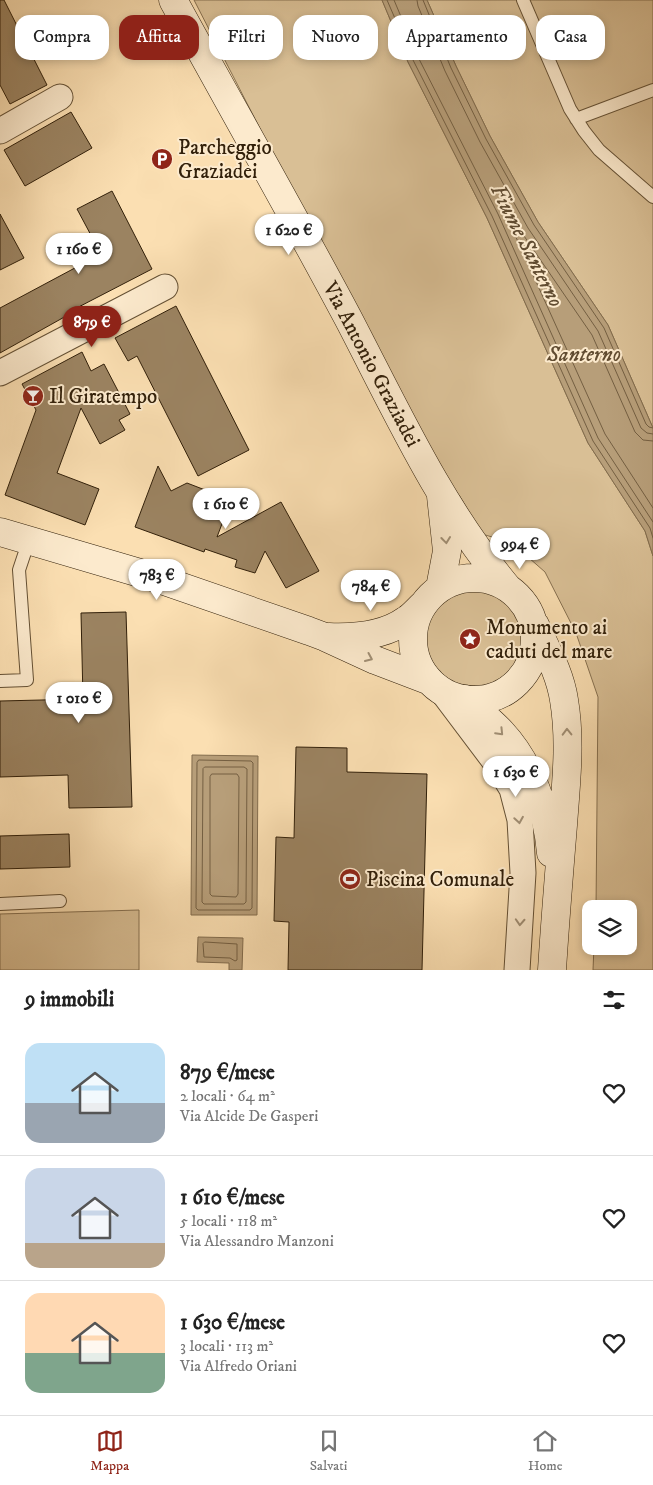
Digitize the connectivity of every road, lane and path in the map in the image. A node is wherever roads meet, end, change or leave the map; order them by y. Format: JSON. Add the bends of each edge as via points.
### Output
{"nodes":[{"id":1,"x":173,"y":0,"type":"edge"},
{"id":2,"x":523,"y":0,"type":"edge"},
{"id":3,"x":653,"y":90,"type":"edge"},
{"id":4,"x":60,"y":97,"type":"dead end"},
{"id":5,"x":576,"y":119,"type":"junction"},
{"id":6,"x":0,"y":131,"type":"edge"},
{"id":7,"x":653,"y":197,"type":"edge"},
{"id":8,"x":165,"y":287,"type":"dead end"},
{"id":9,"x":0,"y":373,"type":"edge"},
{"id":10,"x":440,"y":492,"type":"junction"},
{"id":11,"x":0,"y":532,"type":"edge"},
{"id":12,"x":29,"y":540,"type":"junction"},
{"id":13,"x":507,"y":587,"type":"junction"},
{"id":14,"x":432,"y":596,"type":"junction"},
{"id":15,"x":529,"y":612,"type":"junction"},
{"id":16,"x":325,"y":637,"type":"junction"},
{"id":17,"x":0,"y":681,"type":"edge"},
{"id":18,"x":445,"y":690,"type":"junction"},
{"id":19,"x":60,"y":901,"type":"dead end"},
{"id":20,"x":556,"y":902,"type":"junction"},
{"id":21,"x":0,"y":904,"type":"edge"},
{"id":22,"x":517,"y":970,"type":"edge"},
{"id":23,"x":552,"y":970,"type":"edge"}],
"edges":[{"from":1,"to":10,"type":"street","name":"Via Antonio Graziadei"},
{"from":2,"to":5,"type":"lane"},
{"from":3,"to":5,"type":"lane"},
{"from":4,"to":6,"type":"street"},
{"from":5,"to":7,"type":"lane","via":[[599,150]]},
{"from":8,"to":9,"type":"street"},
{"from":10,"to":13,"type":"street","name":"Via Antonio Graziadei"},
{"from":10,"to":14,"type":"street","name":"Via Antonio Graziadei","one_way":true,"via":[[448,552]]},
{"from":11,"to":12,"type":"street"},
{"from":12,"to":16,"type":"street","via":[[150,576]]},
{"from":12,"to":17,"type":"lane","via":[[20,570],[27,680]]},
{"from":13,"to":14,"type":"street","via":[[491,580],[456,580]]},
{"from":13,"to":15,"type":"street"},
{"from":14,"to":16,"type":"street","via":[[406,620],[388,630],[347,638]]},
{"from":14,"to":18,"type":"street","via":[[416,619],[413,635],[415,652],[421,668]]},
{"from":15,"to":18,"type":"street","via":[[534,626],[533,655],[518,680],[507,690],[480,700]]},
{"from":20,"to":15,"type":"street","one_way":true,"via":[[567,727],[564,698],[556,670]]},
{"from":16,"to":18,"type":"street","one_way":true},
{"from":18,"to":20,"type":"street","one_way":true,"via":[[502,733],[526,765],[541,803],[551,848]]},
{"from":18,"to":22,"type":"street","one_way":true,"via":[[512,789],[520,820],[523,873]]},
{"from":19,"to":21,"type":"lane"},
{"from":20,"to":23,"type":"street"}]}
